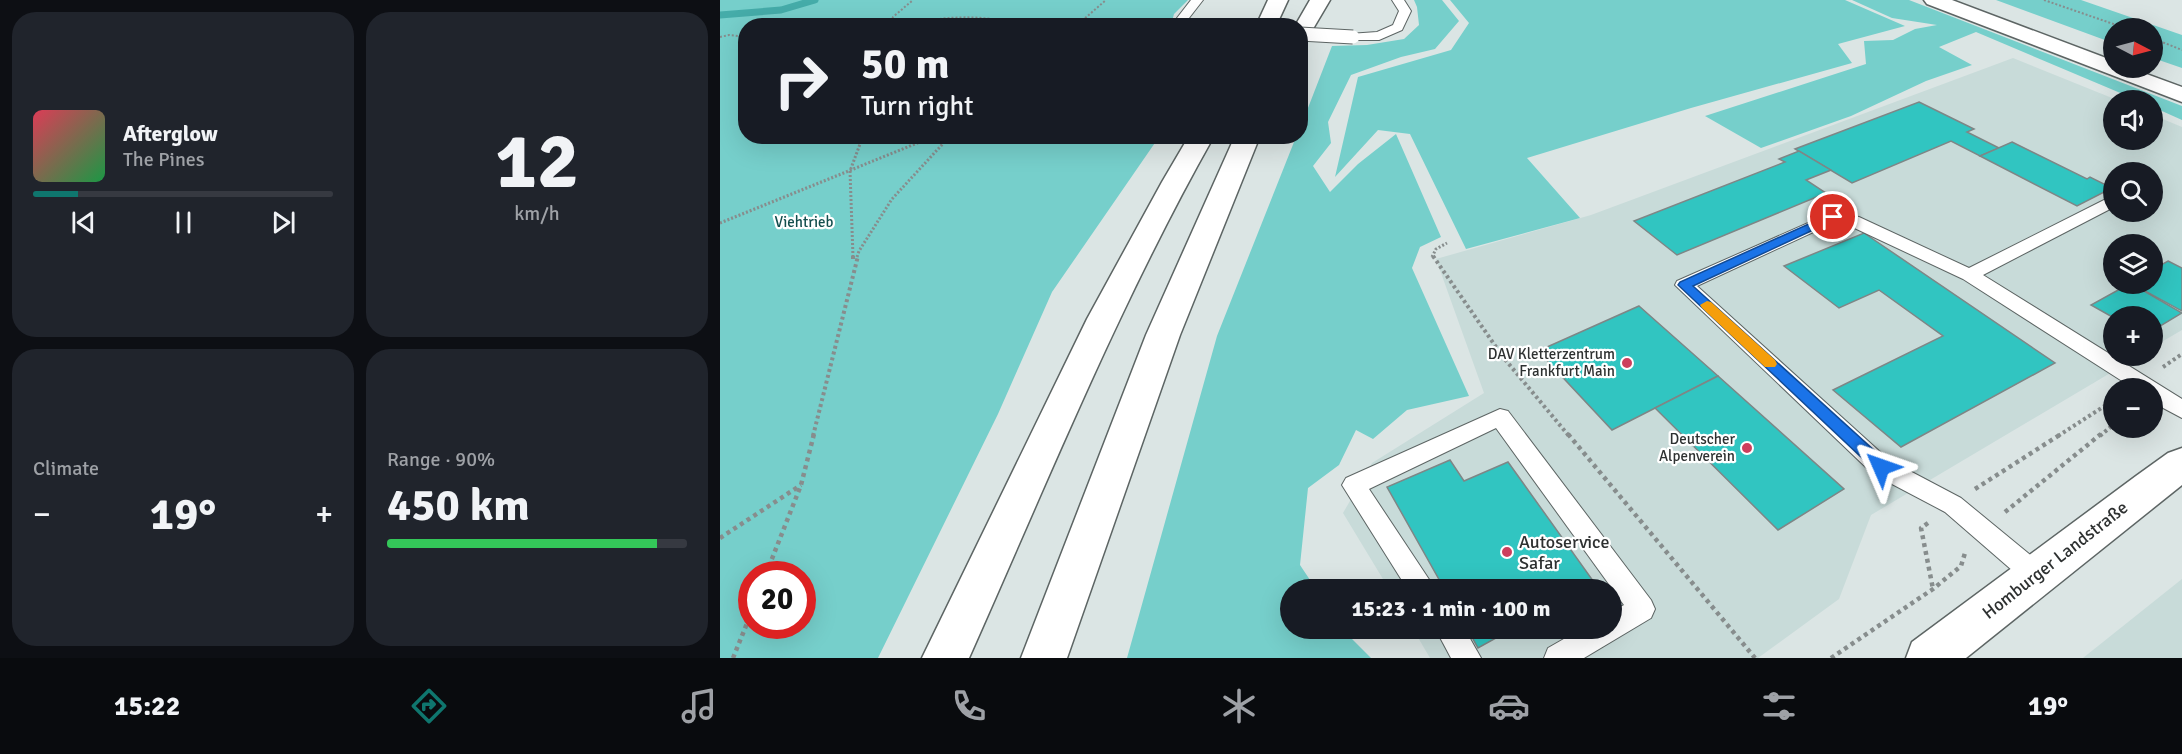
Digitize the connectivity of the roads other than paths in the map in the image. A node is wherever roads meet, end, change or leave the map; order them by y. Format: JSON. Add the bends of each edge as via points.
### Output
{"nodes":[{"id":1,"x":1197,"y":0,"type":"edge"},
{"id":2,"x":1320,"y":0,"type":"edge"},
{"id":3,"x":1398,"y":0,"type":"edge"},
{"id":4,"x":1934,"y":0,"type":"edge"},
{"id":5,"x":1966,"y":0,"type":"edge"},
{"id":6,"x":1183,"y":18,"type":"edge"},
{"id":7,"x":1308,"y":21,"type":"edge"},
{"id":8,"x":1308,"y":35,"type":"edge"},
{"id":9,"x":2103,"y":50,"type":"edge"},
{"id":10,"x":2163,"y":73,"type":"edge"},
{"id":11,"x":2182,"y":80,"type":"edge"},
{"id":12,"x":2182,"y":95,"type":"edge"},
{"id":13,"x":1197,"y":144,"type":"edge"},
{"id":14,"x":1244,"y":144,"type":"edge"},
{"id":15,"x":2103,"y":206,"type":"edge"},
{"id":16,"x":1969,"y":275,"type":"junction"},
{"id":17,"x":2141,"y":378,"type":"edge"},
{"id":18,"x":2163,"y":394,"type":"edge"},
{"id":19,"x":2182,"y":410,"type":"edge"},
{"id":20,"x":2182,"y":464,"type":"edge"},
{"id":21,"x":2037,"y":576,"type":"junction"},
{"id":22,"x":1416,"y":579,"type":"edge"},
{"id":23,"x":1620,"y":579,"type":"edge"},
{"id":24,"x":1622,"y":582,"type":"edge"},
{"id":25,"x":1622,"y":621,"type":"edge"},
{"id":26,"x":1455,"y":639,"type":"edge"},
{"id":27,"x":1591,"y":639,"type":"edge"},
{"id":28,"x":945,"y":658,"type":"edge"},
{"id":29,"x":1044,"y":658,"type":"edge"},
{"id":30,"x":1467,"y":658,"type":"edge"},
{"id":31,"x":1558,"y":658,"type":"edge"},
{"id":32,"x":1929,"y":658,"type":"edge"}],
"edges":[{"from":1,"to":6,"type":"lane"},
{"from":2,"to":7,"type":"main road"},
{"from":3,"to":8,"type":"lane","bridge":true,"via":[[1405,11],[1398,27],[1378,36]]},
{"from":4,"to":12,"type":"main road"},
{"from":5,"to":9,"type":"main road"},
{"from":10,"to":11,"type":"main road"},
{"from":13,"to":28,"type":"main road","via":[[1103,319]]},
{"from":14,"to":29,"type":"main road","via":[[1163,335]]},
{"from":15,"to":16,"type":"lane"},
{"from":16,"to":17,"type":"lane"},
{"from":16,"to":21,"type":"lane","via":[[1853,221],[1833,217],[1684,285],[1881,467],[1953,505]]},
{"from":18,"to":19,"type":"lane"},
{"from":20,"to":21,"type":"main road","name":"Homburger Landstraße","via":[[2106,518]]},
{"from":21,"to":32,"type":"main road","name":"Homburger Landstraße"},
{"from":22,"to":23,"type":"lane","via":[[1354,484],[1500,417]]},
{"from":24,"to":25,"type":"lane","via":[[1642,609]]},
{"from":26,"to":30,"type":"lane"},
{"from":27,"to":31,"type":"lane"}]}
